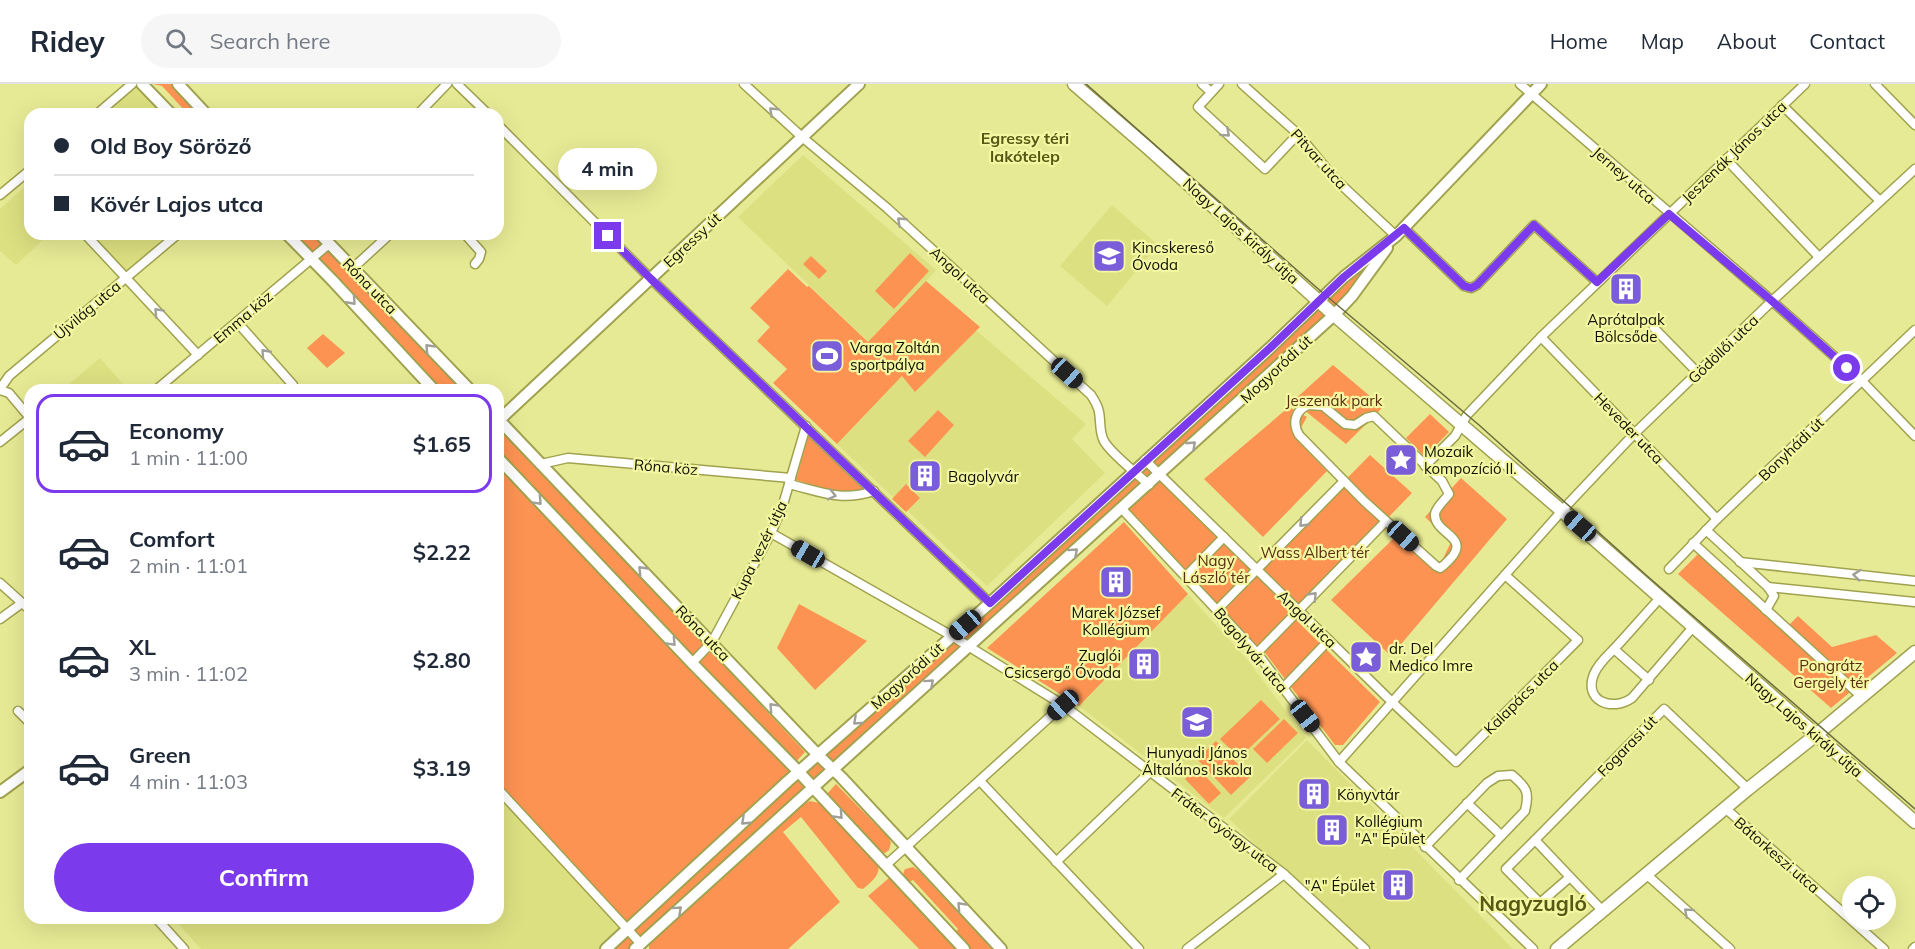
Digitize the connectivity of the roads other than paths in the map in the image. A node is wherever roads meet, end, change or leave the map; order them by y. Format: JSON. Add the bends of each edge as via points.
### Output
{"nodes":[{"id":1,"x":132,"y":84,"type":"edge"},
{"id":2,"x":142,"y":84,"type":"edge"},
{"id":3,"x":178,"y":84,"type":"edge"},
{"id":4,"x":447,"y":84,"type":"edge"},
{"id":5,"x":457,"y":84,"type":"edge"},
{"id":6,"x":744,"y":84,"type":"edge"},
{"id":7,"x":859,"y":84,"type":"edge"},
{"id":8,"x":1074,"y":84,"type":"edge"},
{"id":9,"x":1202,"y":84,"type":"edge"},
{"id":10,"x":1219,"y":84,"type":"edge"},
{"id":11,"x":1242,"y":84,"type":"edge"},
{"id":12,"x":1520,"y":84,"type":"edge"},
{"id":13,"x":1541,"y":84,"type":"edge"},
{"id":14,"x":1804,"y":84,"type":"edge"},
{"id":15,"x":1875,"y":84,"type":"edge"},
{"id":16,"x":1211,"y":93,"type":"junction"},
{"id":17,"x":1532,"y":94,"type":"junction"},
{"id":18,"x":1782,"y":105,"type":"junction"},
{"id":19,"x":104,"y":108,"type":"edge"},
{"id":20,"x":165,"y":108,"type":"edge"},
{"id":21,"x":200,"y":108,"type":"edge"},
{"id":22,"x":424,"y":108,"type":"edge"},
{"id":23,"x":482,"y":108,"type":"edge"},
{"id":24,"x":1915,"y":125,"type":"edge"},
{"id":25,"x":504,"y":130,"type":"edge"},
{"id":26,"x":1298,"y":134,"type":"junction"},
{"id":27,"x":802,"y":137,"type":"junction"},
{"id":28,"x":1726,"y":159,"type":"junction"},
{"id":29,"x":1915,"y":169,"type":"edge"},
{"id":30,"x":24,"y":176,"type":"edge"},
{"id":31,"x":0,"y":195,"type":"edge"},
{"id":32,"x":1880,"y":201,"type":"junction"},
{"id":33,"x":1669,"y":214,"type":"junction"},
{"id":34,"x":1400,"y":232,"type":"junction"},
{"id":35,"x":91,"y":240,"type":"edge"},
{"id":36,"x":171,"y":240,"type":"edge"},
{"id":37,"x":293,"y":240,"type":"edge"},
{"id":38,"x":325,"y":240,"type":"edge"},
{"id":39,"x":383,"y":240,"type":"edge"},
{"id":40,"x":470,"y":240,"type":"edge"},
{"id":41,"x":329,"y":244,"type":"junction"},
{"id":42,"x":1819,"y":257,"type":"junction"},
{"id":43,"x":312,"y":259,"type":"junction"},
{"id":44,"x":475,"y":264,"type":"dead end"},
{"id":45,"x":353,"y":268,"type":"junction"},
{"id":46,"x":126,"y":278,"type":"junction"},
{"id":47,"x":651,"y":279,"type":"junction"},
{"id":48,"x":1597,"y":282,"type":"junction"},
{"id":49,"x":1319,"y":301,"type":"junction"},
{"id":50,"x":1772,"y":301,"type":"junction"},
{"id":51,"x":1334,"y":315,"type":"junction"},
{"id":52,"x":237,"y":322,"type":"junction"},
{"id":53,"x":1654,"y":328,"type":"dead end"},
{"id":54,"x":1915,"y":330,"type":"edge"},
{"id":55,"x":1541,"y":337,"type":"junction"},
{"id":56,"x":198,"y":355,"type":"junction"},
{"id":57,"x":1698,"y":373,"type":"junction"},
{"id":58,"x":1862,"y":381,"type":"junction"},
{"id":59,"x":163,"y":384,"type":"edge"},
{"id":60,"x":288,"y":384,"type":"edge"},
{"id":61,"x":428,"y":384,"type":"edge"},
{"id":62,"x":464,"y":384,"type":"edge"},
{"id":63,"x":0,"y":389,"type":"edge"},
{"id":64,"x":24,"y":411,"type":"edge"},
{"id":65,"x":504,"y":414,"type":"edge"},
{"id":66,"x":24,"y":423,"type":"edge"},
{"id":67,"x":1462,"y":425,"type":"junction"},
{"id":68,"x":504,"y":426,"type":"edge"},
{"id":69,"x":806,"y":426,"type":"junction"},
{"id":70,"x":1635,"y":433,"type":"junction"},
{"id":71,"x":1915,"y":435,"type":"edge"},
{"id":72,"x":0,"y":442,"type":"edge"},
{"id":73,"x":1145,"y":460,"type":"junction"},
{"id":74,"x":504,"y":464,"type":"edge"},
{"id":75,"x":541,"y":464,"type":"junction"},
{"id":76,"x":1425,"y":466,"type":"junction"},
{"id":77,"x":1134,"y":470,"type":"junction"},
{"id":78,"x":1160,"y":474,"type":"junction"},
{"id":79,"x":790,"y":481,"type":"junction"},
{"id":80,"x":1344,"y":481,"type":"junction"},
{"id":81,"x":1149,"y":485,"type":"junction"},
{"id":82,"x":874,"y":491,"type":"junction"},
{"id":83,"x":1122,"y":509,"type":"junction"},
{"id":84,"x":1562,"y":511,"type":"junction"},
{"id":85,"x":1717,"y":519,"type":"junction"},
{"id":86,"x":1386,"y":521,"type":"junction"},
{"id":87,"x":1706,"y":530,"type":"junction"},
{"id":88,"x":771,"y":533,"type":"junction"},
{"id":89,"x":1224,"y":537,"type":"junction"},
{"id":90,"x":1693,"y":543,"type":"junction"},
{"id":91,"x":1740,"y":562,"type":"junction"},
{"id":92,"x":1669,"y":569,"type":"dead end"},
{"id":93,"x":1257,"y":570,"type":"junction"},
{"id":94,"x":1505,"y":575,"type":"junction"},
{"id":95,"x":1186,"y":576,"type":"junction"},
{"id":96,"x":1915,"y":581,"type":"edge"},
{"id":97,"x":0,"y":583,"type":"edge"},
{"id":98,"x":1768,"y":587,"type":"junction"},
{"id":99,"x":1661,"y":597,"type":"junction"},
{"id":100,"x":1915,"y":602,"type":"edge"},
{"id":101,"x":22,"y":603,"type":"joint"},
{"id":102,"x":990,"y":603,"type":"junction"},
{"id":103,"x":1217,"y":610,"type":"junction"},
{"id":104,"x":1299,"y":610,"type":"junction"},
{"id":105,"x":1766,"y":610,"type":"junction"},
{"id":106,"x":0,"y":619,"type":"edge"},
{"id":107,"x":1694,"y":626,"type":"junction"},
{"id":108,"x":952,"y":636,"type":"junction"},
{"id":109,"x":1329,"y":640,"type":"junction"},
{"id":110,"x":712,"y":642,"type":"junction"},
{"id":111,"x":970,"y":647,"type":"junction"},
{"id":112,"x":1614,"y":649,"type":"junction"},
{"id":113,"x":1915,"y":652,"type":"edge"},
{"id":114,"x":1257,"y":653,"type":"junction"},
{"id":115,"x":692,"y":663,"type":"junction"},
{"id":116,"x":1649,"y":680,"type":"junction"},
{"id":117,"x":1283,"y":688,"type":"junction"},
{"id":118,"x":1862,"y":697,"type":"junction"},
{"id":119,"x":1392,"y":702,"type":"junction"},
{"id":120,"x":1063,"y":705,"type":"junction"},
{"id":121,"x":18,"y":711,"type":"dead end"},
{"id":122,"x":24,"y":717,"type":"edge"},
{"id":123,"x":1816,"y":735,"type":"junction"},
{"id":124,"x":818,"y":755,"type":"junction"},
{"id":125,"x":1339,"y":762,"type":"junction"},
{"id":126,"x":833,"y":770,"type":"junction"},
{"id":127,"x":799,"y":772,"type":"junction"},
{"id":128,"x":1150,"y":772,"type":"junction"},
{"id":129,"x":24,"y":778,"type":"edge"},
{"id":130,"x":980,"y":781,"type":"junction"},
{"id":131,"x":813,"y":788,"type":"junction"},
{"id":132,"x":1748,"y":789,"type":"junction"},
{"id":133,"x":0,"y":792,"type":"edge"},
{"id":134,"x":504,"y":796,"type":"edge"},
{"id":135,"x":1467,"y":803,"type":"junction"},
{"id":136,"x":1725,"y":808,"type":"junction"},
{"id":137,"x":1915,"y":822,"type":"edge"},
{"id":138,"x":1501,"y":835,"type":"junction"},
{"id":139,"x":1535,"y":840,"type":"junction"},
{"id":140,"x":1425,"y":847,"type":"junction"},
{"id":141,"x":906,"y":848,"type":"junction"},
{"id":142,"x":1056,"y":862,"type":"junction"},
{"id":143,"x":886,"y":865,"type":"junction"},
{"id":144,"x":1284,"y":874,"type":"junction"},
{"id":145,"x":1646,"y":874,"type":"junction"},
{"id":146,"x":1570,"y":877,"type":"junction"},
{"id":147,"x":1459,"y":880,"type":"junction"},
{"id":148,"x":1602,"y":910,"type":"junction"},
{"id":149,"x":161,"y":924,"type":"edge"},
{"id":150,"x":627,"y":929,"type":"junction"},
{"id":151,"x":638,"y":946,"type":"edge"},
{"id":152,"x":184,"y":949,"type":"edge"},
{"id":153,"x":606,"y":949,"type":"edge"},
{"id":154,"x":964,"y":949,"type":"edge"},
{"id":155,"x":1001,"y":949,"type":"edge"},
{"id":156,"x":1139,"y":949,"type":"edge"},
{"id":157,"x":1187,"y":949,"type":"edge"},
{"id":158,"x":1365,"y":949,"type":"edge"},
{"id":159,"x":1533,"y":949,"type":"edge"},
{"id":160,"x":1557,"y":949,"type":"edge"},
{"id":161,"x":1730,"y":949,"type":"edge"},
{"id":162,"x":1884,"y":949,"type":"edge"}],
"edges":[{"from":1,"to":19,"type":"street"},
{"from":2,"to":20,"type":"street"},
{"from":3,"to":21,"type":"street"},
{"from":4,"to":22,"type":"street"},
{"from":5,"to":23,"type":"street"},
{"from":27,"to":6,"type":"street","name":"Angol utca","one_way":true},
{"from":7,"to":27,"type":"street","name":"Egressy út"},
{"from":8,"to":49,"type":"main road","name":"Nagy Lajos király útja"},
{"from":9,"to":16,"type":"street"},
{"from":10,"to":16,"type":"street"},
{"from":11,"to":26,"type":"street","name":"Pitvar utca"},
{"from":12,"to":17,"type":"street","name":"Jerney utca"},
{"from":13,"to":17,"type":"street","name":"Mogyoródi út"},
{"from":14,"to":18,"type":"street","name":"Jeszenák János utca"},
{"from":15,"to":24,"type":"street"},
{"from":16,"to":26,"type":"street","one_way":true,"via":[[1198,107],[1265,169]]},
{"from":17,"to":33,"type":"street","name":"Jerney utca"},
{"from":17,"to":34,"type":"street","name":"Mogyoródi út"},
{"from":18,"to":28,"type":"street","name":"Jeszenák János utca"},
{"from":18,"to":32,"type":"street"},
{"from":25,"to":47,"type":"street"},
{"from":26,"to":34,"type":"street","name":"Pitvar utca","via":[[1334,178]]},
{"from":27,"to":47,"type":"street","name":"Egressy út"},
{"from":77,"to":27,"type":"street","name":"Angol utca","one_way":true,"via":[[1104,441],[1097,404],[1091,395],[887,208]]},
{"from":28,"to":33,"type":"street","name":"Jeszenák János utca"},
{"from":28,"to":42,"type":"street"},
{"from":29,"to":32,"type":"street","name":"Gödöllői utca"},
{"from":30,"to":31,"type":"street"},
{"from":32,"to":42,"type":"street","name":"Gödöllői utca"},
{"from":33,"to":48,"type":"street","name":"Jeszenák János utca"},
{"from":33,"to":50,"type":"street","name":"Jerney utca"},
{"from":34,"to":48,"type":"street","name":"Pitvar utca","via":[[1471,288],[1534,225]]},
{"from":34,"to":49,"type":"street","name":"Mogyoródi út"},
{"from":34,"to":51,"type":"street","name":"Mogyoródi út"},
{"from":35,"to":46,"type":"street"},
{"from":36,"to":46,"type":"street","name":"Újvilág utca"},
{"from":37,"to":43,"type":"street","name":"Róna utca"},
{"from":38,"to":41,"type":"street","name":"Róna utca"},
{"from":39,"to":45,"type":"street"},
{"from":40,"to":44,"type":"street","via":[[481,252]]},
{"from":41,"to":43,"type":"street","name":"Emma köz"},
{"from":41,"to":45,"type":"street","name":"Róna utca"},
{"from":42,"to":50,"type":"street","name":"Gödöllői utca"},
{"from":43,"to":52,"type":"street","name":"Emma köz"},
{"from":43,"to":61,"type":"street","name":"Róna utca","one_way":true},
{"from":62,"to":45,"type":"street","name":"Róna utca","one_way":true},
{"from":56,"to":46,"type":"street","one_way":true},
{"from":46,"to":63,"type":"street","name":"Újvilág utca","via":[[9,376]]},
{"from":47,"to":65,"type":"street","name":"Egressy út"},
{"from":47,"to":69,"type":"street"},
{"from":48,"to":55,"type":"street","name":"Jeszenák János utca"},
{"from":49,"to":51,"type":"main road","name":"Nagy Lajos király útja"},
{"from":49,"to":73,"type":"street","name":"Mogyoródi út"},
{"from":50,"to":57,"type":"street","name":"Gödöllői utca"},
{"from":50,"to":58,"type":"street","name":"Jerney utca"},
{"from":51,"to":67,"type":"main road","name":"Nagy Lajos király útja"},
{"from":78,"to":51,"type":"street","name":"Mogyoródi út","one_way":true},
{"from":52,"to":56,"type":"street","name":"Emma köz"},
{"from":60,"to":52,"type":"street","one_way":true},
{"from":53,"to":57,"type":"street"},
{"from":54,"to":58,"type":"street","name":"Bonyhádi út"},
{"from":55,"to":67,"type":"street","name":"Jeszenák János utca"},
{"from":55,"to":70,"type":"street","name":"Heveder utca"},
{"from":56,"to":59,"type":"street","name":"Emma köz"},
{"from":57,"to":70,"type":"street","name":"Gödöllői utca"},
{"from":58,"to":71,"type":"street","name":"Jerney utca"},
{"from":58,"to":85,"type":"street","name":"Bonyhádi út"},
{"from":63,"to":64,"type":"street","via":[[9,393]]},
{"from":66,"to":72,"type":"street"},
{"from":67,"to":76,"type":"street"},
{"from":67,"to":84,"type":"main road","name":"Nagy Lajos király útja"},
{"from":68,"to":75,"type":"street","name":"Róna utca"},
{"from":69,"to":79,"type":"street","name":"Kupa vezér útja"},
{"from":69,"to":82,"type":"street"},
{"from":70,"to":84,"type":"street","name":"Gödöllői utca"},
{"from":70,"to":85,"type":"street","name":"Heveder utca"},
{"from":73,"to":77,"type":"street","name":"Mogyoródi út"},
{"from":73,"to":78,"type":"street","name":"Angol utca"},
{"from":74,"to":115,"type":"street","name":"Róna utca","one_way":true},
{"from":75,"to":79,"type":"street","name":"Róna köz","via":[[568,458]]},
{"from":110,"to":75,"type":"street","name":"Róna utca","one_way":true},
{"from":76,"to":80,"type":"street","via":[[1374,417],[1355,425],[1345,424],[1323,406],[1302,408],[1295,419],[1297,432]]},
{"from":76,"to":86,"type":"street","via":[[1449,494],[1436,511],[1436,518],[1456,542],[1456,552],[1440,568]]},
{"from":77,"to":81,"type":"street","name":"Angol utca"},
{"from":77,"to":102,"type":"street","name":"Mogyoródi út"},
{"from":78,"to":81,"type":"street","name":"Mogyoródi út"},
{"from":78,"to":89,"type":"street","name":"Angol utca"},
{"from":79,"to":82,"type":"street","name":"Róna köz","one_way":true,"via":[[843,498]]},
{"from":79,"to":88,"type":"street","name":"Kupa vezér útja"},
{"from":80,"to":86,"type":"street"},
{"from":80,"to":93,"type":"street","one_way":true},
{"from":81,"to":83,"type":"street","name":"Mogyoródi út"},
{"from":82,"to":102,"type":"street"},
{"from":83,"to":95,"type":"street","name":"Bagolyvár utca"},
{"from":111,"to":83,"type":"street","name":"Mogyoródi út","one_way":true},
{"from":84,"to":94,"type":"street"},
{"from":84,"to":99,"type":"main road","name":"Nagy Lajos király útja"},
{"from":85,"to":87,"type":"street","name":"Bonyhádi út"},
{"from":104,"to":86,"type":"street","one_way":true},
{"from":87,"to":90,"type":"street","name":"Bonyhádi út"},
{"from":87,"to":91,"type":"street"},
{"from":88,"to":108,"type":"street","name":"Fráter György utca"},
{"from":88,"to":110,"type":"street","name":"Kupa vezér útja"},
{"from":89,"to":93,"type":"street","name":"Angol utca"},
{"from":89,"to":95,"type":"street"},
{"from":90,"to":92,"type":"street","name":"Bonyhádi út"},
{"from":90,"to":105,"type":"street"},
{"from":96,"to":91,"type":"street","one_way":true},
{"from":91,"to":98,"type":"street"},
{"from":93,"to":103,"type":"street"},
{"from":93,"to":104,"type":"street","name":"Angol utca"},
{"from":94,"to":119,"type":"street"},
{"from":94,"to":119,"type":"street","name":"Kalapács utca","via":[[1578,640],[1456,762]]},
{"from":95,"to":103,"type":"street","name":"Bagolyvár utca"},
{"from":97,"to":101,"type":"street"},
{"from":98,"to":100,"type":"street"},
{"from":98,"to":105,"type":"street","via":[[1774,596]]},
{"from":99,"to":107,"type":"main road","name":"Nagy Lajos király útja"},
{"from":99,"to":112,"type":"street"},
{"from":101,"to":106,"type":"street"},
{"from":102,"to":108,"type":"street","name":"Mogyoródi út"},
{"from":103,"to":114,"type":"street","name":"Bagolyvár utca"},
{"from":104,"to":109,"type":"street","name":"Angol utca"},
{"from":104,"to":114,"type":"street"},
{"from":105,"to":118,"type":"street"},
{"from":107,"to":116,"type":"street"},
{"from":107,"to":123,"type":"main road","name":"Nagy Lajos király útja"},
{"from":108,"to":111,"type":"street","name":"Fráter György utca"},
{"from":108,"to":124,"type":"street","name":"Mogyoródi út","one_way":true},
{"from":109,"to":117,"type":"street"},
{"from":109,"to":119,"type":"street","name":"Angol utca"},
{"from":110,"to":115,"type":"street","name":"Kupa vezér útja"},
{"from":124,"to":110,"type":"street","name":"Róna utca","one_way":true},
{"from":111,"to":120,"type":"street","name":"Fráter György utca"},
{"from":126,"to":111,"type":"street","name":"Mogyoródi út","one_way":true},
{"from":112,"to":116,"type":"street"},
{"from":112,"to":116,"type":"street","via":[[1594,673],[1592,690],[1598,699],[1607,704],[1625,703]]},
{"from":113,"to":118,"type":"main road"},
{"from":114,"to":117,"type":"street","name":"Bagolyvár utca"},
{"from":115,"to":127,"type":"street","name":"Róna utca"},
{"from":117,"to":125,"type":"street","name":"Bagolyvár utca"},
{"from":118,"to":123,"type":"main road"},
{"from":119,"to":125,"type":"street"},
{"from":120,"to":128,"type":"street","name":"Fráter György utca"},
{"from":120,"to":130,"type":"street"},
{"from":121,"to":122,"type":"street"},
{"from":123,"to":132,"type":"main road"},
{"from":123,"to":137,"type":"main road","name":"Nagy Lajos király útja"},
{"from":124,"to":126,"type":"street","name":"Róna utca"},
{"from":124,"to":127,"type":"street","name":"Mogyoródi út"},
{"from":125,"to":140,"type":"street","name":"Bagolyvár utca"},
{"from":126,"to":131,"type":"street","name":"Mogyoródi út"},
{"from":126,"to":141,"type":"street","name":"Róna utca"},
{"from":127,"to":131,"type":"street","name":"Róna utca"},
{"from":127,"to":150,"type":"street","name":"Mogyoródi út","one_way":true},
{"from":128,"to":142,"type":"street"},
{"from":128,"to":144,"type":"street","name":"Fráter György utca"},
{"from":129,"to":133,"type":"street"},
{"from":130,"to":141,"type":"street"},
{"from":130,"to":142,"type":"street"},
{"from":131,"to":143,"type":"street","name":"Róna utca","one_way":true},
{"from":151,"to":131,"type":"street","name":"Mogyoródi út","one_way":true},
{"from":132,"to":136,"type":"main road"},
{"from":132,"to":139,"type":"street","name":"Fogarasi út","via":[[1664,709]]},
{"from":134,"to":150,"type":"street"},
{"from":135,"to":138,"type":"street"},
{"from":135,"to":138,"type":"street","via":[[1498,776],[1512,775],[1525,786],[1525,811]]},
{"from":135,"to":140,"type":"street"},
{"from":136,"to":145,"type":"main road"},
{"from":136,"to":162,"type":"street","name":"Bátorkeszi utca"},
{"from":138,"to":147,"type":"street"},
{"from":139,"to":146,"type":"street"},
{"from":139,"to":146,"type":"street","name":"Fogarasi út","via":[[1506,869],[1540,903]]},
{"from":140,"to":147,"type":"street","name":"Bagolyvár utca"},
{"from":141,"to":143,"type":"street"},
{"from":155,"to":141,"type":"street","name":"Róna utca","one_way":true},
{"from":142,"to":156,"type":"street"},
{"from":143,"to":154,"type":"street","name":"Róna utca"},
{"from":144,"to":157,"type":"street"},
{"from":144,"to":158,"type":"street","name":"Fráter György utca"},
{"from":145,"to":148,"type":"main road"},
{"from":161,"to":145,"type":"street","one_way":true},
{"from":146,"to":148,"type":"street"},
{"from":147,"to":159,"type":"street","name":"Bagolyvár utca"},
{"from":148,"to":160,"type":"main road"},
{"from":149,"to":152,"type":"street"},
{"from":150,"to":151,"type":"street"},
{"from":150,"to":153,"type":"street","name":"Mogyoródi út"}]}
